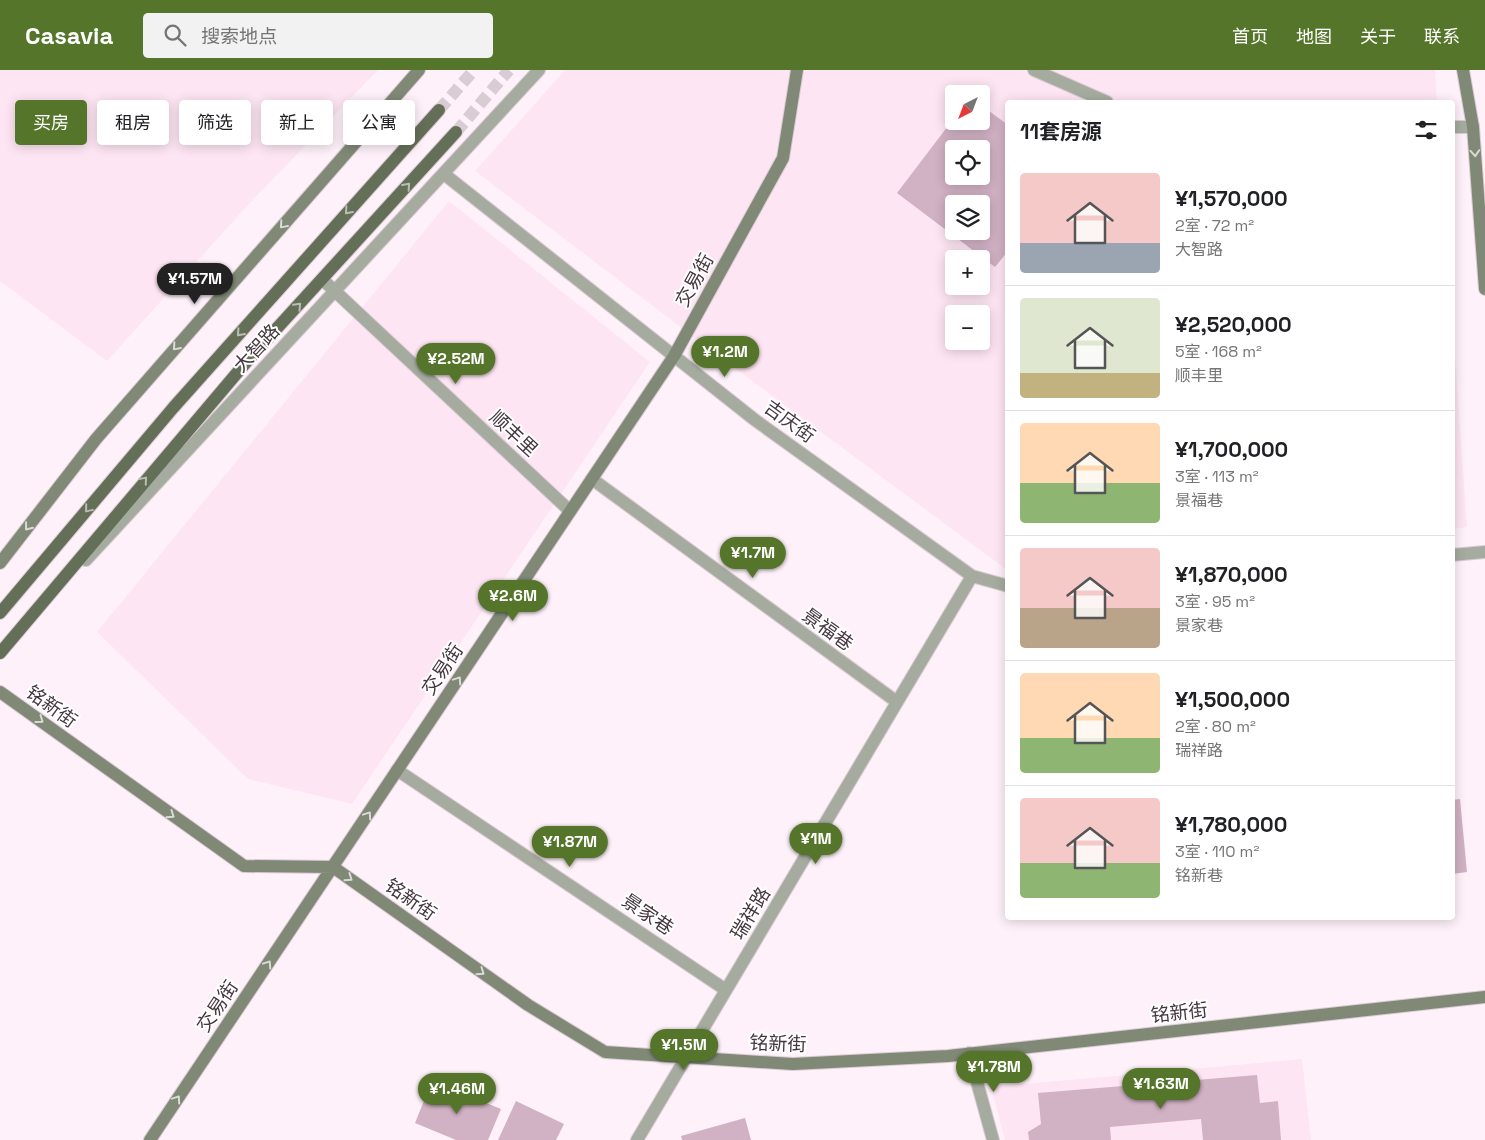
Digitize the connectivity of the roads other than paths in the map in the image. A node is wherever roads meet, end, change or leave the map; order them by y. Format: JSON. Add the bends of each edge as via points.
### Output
{"nodes":[{"id":1,"x":419,"y":70,"type":"edge"},
{"id":2,"x":539,"y":70,"type":"edge"},
{"id":3,"x":797,"y":70,"type":"edge"},
{"id":4,"x":1034,"y":70,"type":"edge"},
{"id":5,"x":1463,"y":70,"type":"edge"},
{"id":6,"x":1102,"y":100,"type":"edge"},
{"id":7,"x":439,"y":110,"type":"tunnel mouth"},
{"id":8,"x":1455,"y":127,"type":"edge"},
{"id":9,"x":1479,"y":127,"type":"edge"},
{"id":10,"x":456,"y":132,"type":"tunnel mouth"},
{"id":11,"x":444,"y":174,"type":"junction"},
{"id":12,"x":323,"y":280,"type":"junction"},
{"id":13,"x":1485,"y":289,"type":"edge"},
{"id":14,"x":335,"y":291,"type":"junction"},
{"id":15,"x":674,"y":356,"type":"junction"},
{"id":16,"x":592,"y":478,"type":"junction"},
{"id":17,"x":570,"y":511,"type":"junction"},
{"id":18,"x":1485,"y":552,"type":"edge"},
{"id":19,"x":1455,"y":555,"type":"edge"},
{"id":20,"x":0,"y":563,"type":"edge"},
{"id":21,"x":972,"y":576,"type":"junction"},
{"id":22,"x":1005,"y":585,"type":"edge"},
{"id":23,"x":0,"y":613,"type":"edge"},
{"id":24,"x":0,"y":653,"type":"edge"},
{"id":25,"x":0,"y":692,"type":"edge"},
{"id":26,"x":897,"y":702,"type":"junction"},
{"id":27,"x":397,"y":770,"type":"junction"},
{"id":28,"x":333,"y":866,"type":"junction"},
{"id":29,"x":726,"y":990,"type":"junction"},
{"id":30,"x":1485,"y":997,"type":"edge"},
{"id":31,"x":969,"y":1053,"type":"junction"},
{"id":32,"x":686,"y":1057,"type":"junction"},
{"id":33,"x":150,"y":1140,"type":"edge"},
{"id":34,"x":637,"y":1140,"type":"edge"},
{"id":35,"x":992,"y":1140,"type":"edge"}],
"edges":[{"from":1,"to":20,"type":"street","one_way":true,"via":[[96,439]]},
{"from":2,"to":11,"type":"street","name":"大智路"},
{"from":3,"to":15,"type":"street","name":"交易街","via":[[782,158]]},
{"from":4,"to":6,"type":"street"},
{"from":5,"to":9,"type":"street"},
{"from":7,"to":23,"type":"main road","name":"大智路","one_way":true,"via":[[173,408]]},
{"from":8,"to":9,"type":"street"},
{"from":9,"to":13,"type":"street","one_way":true},
{"from":12,"to":10,"type":"main road","name":"大智路","one_way":true},
{"from":11,"to":14,"type":"street","name":"大智路"},
{"from":11,"to":15,"type":"street","name":"吉庆街"},
{"from":12,"to":14,"type":"street","name":"顺丰里"},
{"from":24,"to":12,"type":"main road","name":"大智路","one_way":true,"via":[[248,360]]},
{"from":14,"to":17,"type":"street","name":"顺丰里"},
{"from":14,"to":24,"type":"street","name":"大智路"},
{"from":15,"to":16,"type":"street","name":"交易街"},
{"from":15,"to":21,"type":"street","name":"吉庆街","via":[[755,420]]},
{"from":16,"to":17,"type":"street","name":"交易街"},
{"from":16,"to":26,"type":"street","name":"景福巷"},
{"from":27,"to":17,"type":"street","name":"交易街","one_way":true},
{"from":18,"to":19,"type":"street"},
{"from":21,"to":22,"type":"street","name":"吉庆街"},
{"from":21,"to":26,"type":"street","name":"瑞祥路"},
{"from":25,"to":28,"type":"street","name":"铭新街","one_way":true,"via":[[244,866]]},
{"from":26,"to":29,"type":"street","name":"瑞祥路"},
{"from":28,"to":27,"type":"street","name":"交易街","one_way":true},
{"from":27,"to":29,"type":"street","name":"景家巷"},
{"from":28,"to":32,"type":"street","name":"铭新街","one_way":true,"via":[[528,1005],[605,1052]]},
{"from":33,"to":28,"type":"street","name":"交易街","one_way":true},
{"from":29,"to":32,"type":"street","name":"瑞祥路"},
{"from":30,"to":31,"type":"street","name":"铭新街"},
{"from":31,"to":32,"type":"street","name":"铭新街","via":[[793,1064]]},
{"from":31,"to":35,"type":"street"},
{"from":32,"to":34,"type":"street","name":"瑞祥路"}]}
